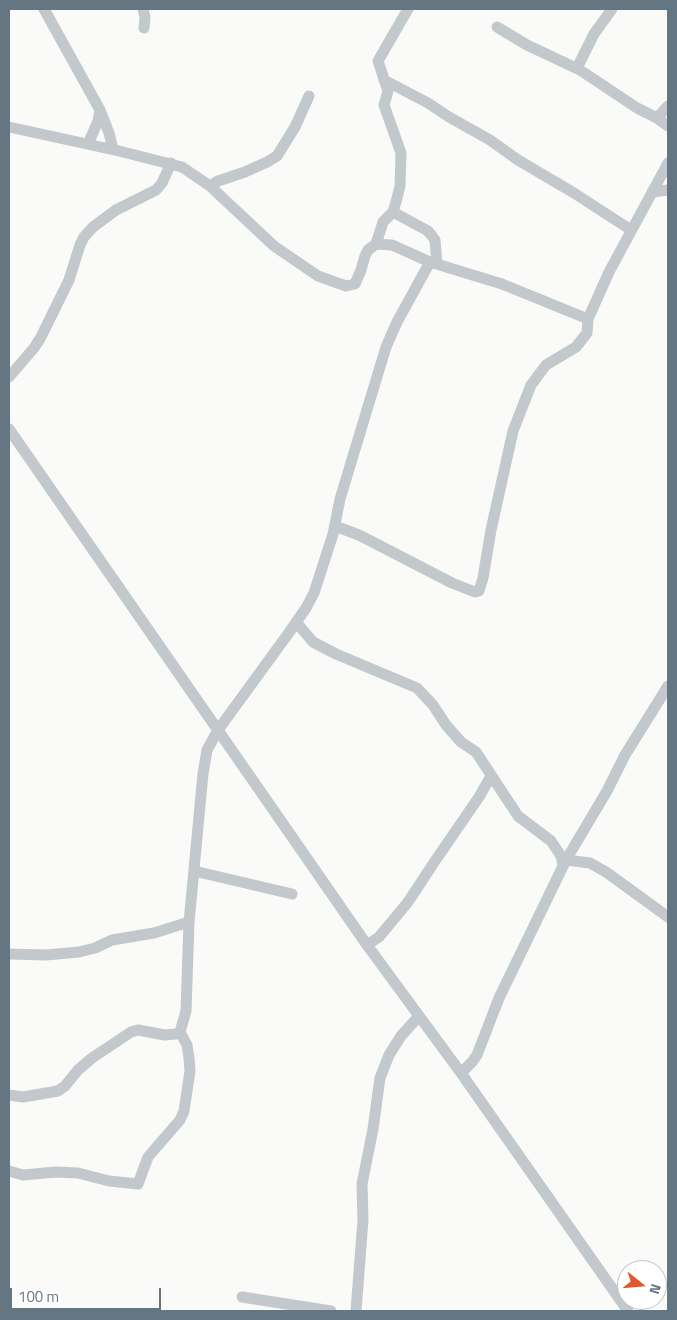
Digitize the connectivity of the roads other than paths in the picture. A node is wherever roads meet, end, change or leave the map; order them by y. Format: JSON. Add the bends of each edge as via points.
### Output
{"nodes":[{"id":1,"x":44,"y":9,"type":"edge"},
{"id":2,"x":143,"y":9,"type":"edge"},
{"id":3,"x":408,"y":9,"type":"edge"},
{"id":4,"x":612,"y":9,"type":"edge"},
{"id":5,"x":497,"y":27,"type":"dead end"},
{"id":6,"x":144,"y":28,"type":"dead end"},
{"id":7,"x":576,"y":68,"type":"junction"},
{"id":8,"x":384,"y":80,"type":"junction"},
{"id":9,"x":309,"y":96,"type":"dead end"},
{"id":10,"x":668,"y":106,"type":"edge"},
{"id":11,"x":100,"y":110,"type":"junction"},
{"id":12,"x":657,"y":118,"type":"junction"},
{"id":13,"x":668,"y":126,"type":"edge"},
{"id":14,"x":9,"y":127,"type":"edge"},
{"id":15,"x":88,"y":144,"type":"junction"},
{"id":16,"x":112,"y":149,"type":"junction"},
{"id":17,"x":668,"y":163,"type":"edge"},
{"id":18,"x":170,"y":164,"type":"junction"},
{"id":19,"x":660,"y":178,"type":"junction"},
{"id":20,"x":210,"y":186,"type":"junction"},
{"id":21,"x":668,"y":189,"type":"edge"},
{"id":22,"x":652,"y":192,"type":"junction"},
{"id":23,"x":393,"y":212,"type":"junction"},
{"id":24,"x":631,"y":230,"type":"junction"},
{"id":25,"x":381,"y":244,"type":"junction"},
{"id":26,"x":433,"y":263,"type":"junction"},
{"id":27,"x":588,"y":319,"type":"junction"},
{"id":28,"x":9,"y":376,"type":"edge"},
{"id":29,"x":9,"y":430,"type":"edge"},
{"id":30,"x":335,"y":526,"type":"junction"},
{"id":31,"x":296,"y":622,"type":"junction"},
{"id":32,"x":668,"y":686,"type":"edge"},
{"id":33,"x":218,"y":730,"type":"junction"},
{"id":34,"x":491,"y":776,"type":"junction"},
{"id":35,"x":564,"y":863,"type":"junction"},
{"id":36,"x":194,"y":871,"type":"junction"},
{"id":37,"x":292,"y":894,"type":"dead end"},
{"id":38,"x":668,"y":917,"type":"edge"},
{"id":39,"x":189,"y":922,"type":"junction"},
{"id":40,"x":367,"y":945,"type":"junction"},
{"id":41,"x":9,"y":954,"type":"edge"},
{"id":42,"x":419,"y":1016,"type":"junction"},
{"id":43,"x":180,"y":1032,"type":"junction"},
{"id":44,"x":461,"y":1073,"type":"junction"},
{"id":45,"x":9,"y":1096,"type":"edge"},
{"id":46,"x":9,"y":1171,"type":"edge"},
{"id":47,"x":242,"y":1297,"type":"dead end"},
{"id":48,"x":332,"y":1311,"type":"edge"},
{"id":49,"x":356,"y":1311,"type":"edge"},
{"id":50,"x":628,"y":1311,"type":"edge"}],
"edges":[{"from":1,"to":11,"type":"street"},
{"from":2,"to":6,"type":"street"},
{"from":3,"to":8,"type":"street","via":[[378,61]]},
{"from":4,"to":7,"type":"street"},
{"from":5,"to":7,"type":"street"},
{"from":7,"to":12,"type":"street"},
{"from":8,"to":23,"type":"street","via":[[388,91],[384,105],[401,153],[400,186]]},
{"from":8,"to":24,"type":"street","via":[[428,102]]},
{"from":9,"to":20,"type":"street","via":[[296,126],[277,156]]},
{"from":10,"to":12,"type":"street"},
{"from":11,"to":15,"type":"street"},
{"from":11,"to":16,"type":"street"},
{"from":12,"to":13,"type":"street"},
{"from":14,"to":15,"type":"street"},
{"from":15,"to":16,"type":"street"},
{"from":16,"to":18,"type":"street"},
{"from":17,"to":19,"type":"street"},
{"from":18,"to":20,"type":"street","via":[[182,167]]},
{"from":18,"to":28,"type":"street","via":[[156,190],[116,210],[84,237],[69,280],[41,337]]},
{"from":19,"to":21,"type":"street"},
{"from":19,"to":22,"type":"street"},
{"from":20,"to":25,"type":"street","via":[[274,246],[318,276],[346,286],[355,284],[368,250]]},
{"from":21,"to":22,"type":"street"},
{"from":22,"to":24,"type":"street"},
{"from":23,"to":25,"type":"street","via":[[384,220]]},
{"from":23,"to":26,"type":"street","via":[[432,236]]},
{"from":24,"to":27,"type":"street"},
{"from":25,"to":26,"type":"street","via":[[405,250]]},
{"from":26,"to":27,"type":"street","via":[[502,284]]},
{"from":26,"to":30,"type":"street","via":[[397,322],[386,347],[342,490]]},
{"from":27,"to":30,"type":"street","via":[[587,333],[576,347],[546,365],[531,385],[513,431],[479,591],[458,585],[359,534]]},
{"from":29,"to":33,"type":"street"},
{"from":30,"to":31,"type":"street","via":[[314,593]]},
{"from":31,"to":33,"type":"street"},
{"from":31,"to":34,"type":"street","via":[[313,642],[417,688],[461,742],[476,752]]},
{"from":32,"to":35,"type":"street"},
{"from":33,"to":36,"type":"street","via":[[207,750]]},
{"from":33,"to":40,"type":"street"},
{"from":34,"to":35,"type":"street","via":[[518,816],[551,841]]},
{"from":34,"to":40,"type":"street","via":[[480,798],[408,902],[379,937]]},
{"from":35,"to":38,"type":"street","via":[[590,864]]},
{"from":35,"to":44,"type":"street","via":[[499,998],[477,1055]]},
{"from":36,"to":37,"type":"street"},
{"from":36,"to":39,"type":"street"},
{"from":39,"to":41,"type":"street","via":[[154,933],[112,940],[79,952]]},
{"from":39,"to":43,"type":"street","via":[[186,1011]]},
{"from":40,"to":42,"type":"street"},
{"from":42,"to":44,"type":"street"},
{"from":42,"to":49,"type":"street","via":[[400,1036],[380,1078],[362,1184],[363,1220]]},
{"from":43,"to":45,"type":"street","via":[[165,1035],[138,1030],[131,1032],[92,1058],[58,1091]]},
{"from":43,"to":46,"type":"street","via":[[187,1044],[189,1058],[184,1111],[148,1157],[138,1184],[78,1173],[23,1175]]},
{"from":44,"to":50,"type":"street"},
{"from":47,"to":48,"type":"street"}]}
